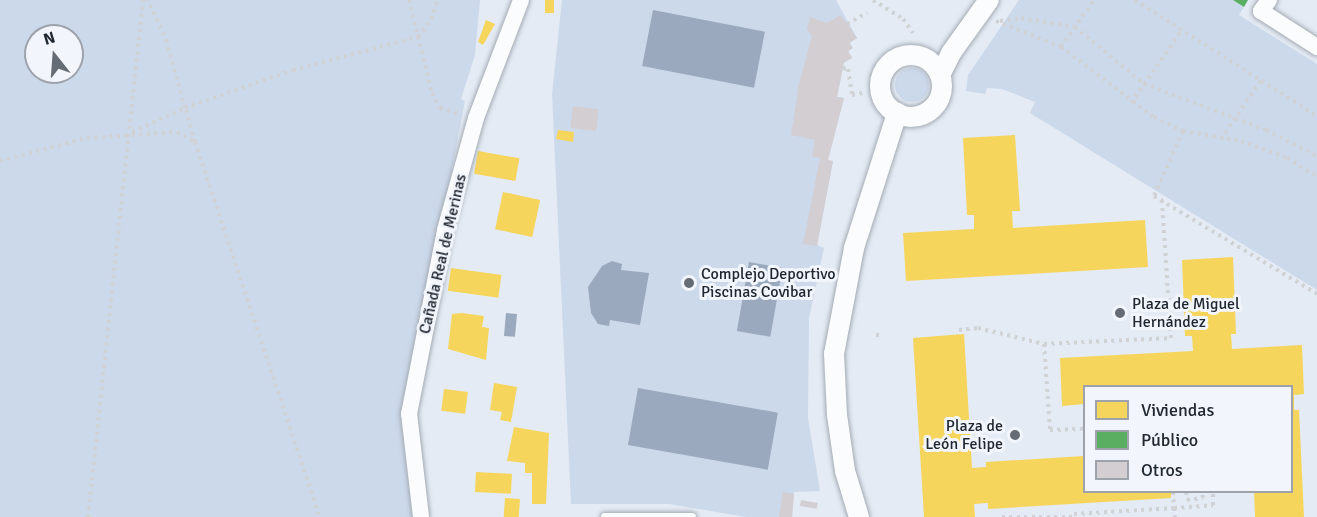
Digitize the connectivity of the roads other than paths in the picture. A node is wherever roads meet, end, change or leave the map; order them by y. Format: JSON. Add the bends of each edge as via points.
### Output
{"nodes":[{"id":1,"x":521,"y":0,"type":"edge"},
{"id":2,"x":978,"y":0,"type":"edge"},
{"id":3,"x":1269,"y":0,"type":"edge"},
{"id":4,"x":990,"y":9,"type":"edge"},
{"id":5,"x":1317,"y":47,"type":"edge"},
{"id":6,"x":920,"y":56,"type":"junction"},
{"id":7,"x":940,"y":75,"type":"junction"},
{"id":8,"x":897,"y":113,"type":"junction"},
{"id":9,"x":421,"y":517,"type":"edge"},
{"id":10,"x":606,"y":517,"type":"edge"},
{"id":11,"x":693,"y":517,"type":"edge"},
{"id":12,"x":859,"y":517,"type":"edge"}],
"edges":[{"from":1,"to":9,"type":"street","name":"Cañada Real de Merinas","via":[[476,117],[445,230],[409,414]]},
{"from":2,"to":6,"type":"street","via":[[941,45]]},
{"from":3,"to":5,"type":"street","via":[[1262,11]]},
{"from":4,"to":7,"type":"street","via":[[951,53]]},
{"from":6,"to":7,"type":"street"},
{"from":6,"to":8,"type":"street","via":[[895,60],[880,80],[884,99]]},
{"from":7,"to":8,"type":"street","via":[[942,89],[937,103],[926,114],[911,117]]},
{"from":8,"to":12,"type":"street","via":[[854,248],[834,354],[844,471]]},
{"from":10,"to":11,"type":"lane"}]}
